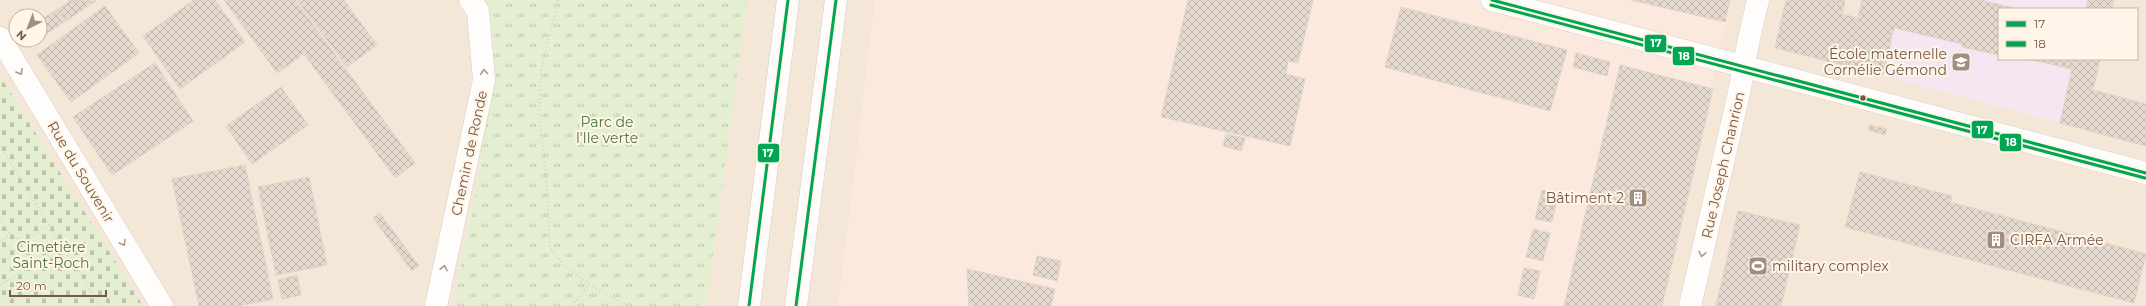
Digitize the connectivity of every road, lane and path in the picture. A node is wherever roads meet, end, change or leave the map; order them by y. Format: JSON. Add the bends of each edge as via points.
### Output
{"nodes":[{"id":1,"x":470,"y":0,"type":"edge"},
{"id":2,"x":558,"y":0,"type":"edge"},
{"id":3,"x":788,"y":0,"type":"edge"},
{"id":4,"x":836,"y":0,"type":"edge"},
{"id":5,"x":1492,"y":0,"type":"edge"},
{"id":6,"x":1758,"y":0,"type":"edge"},
{"id":7,"x":0,"y":38,"type":"edge"},
{"id":8,"x":1744,"y":66,"type":"junction"},
{"id":9,"x":0,"y":146,"type":"edge"},
{"id":10,"x":2146,"y":173,"type":"edge"},
{"id":11,"x":0,"y":219,"type":"edge"},
{"id":12,"x":49,"y":226,"type":"junction"},
{"id":13,"x":10,"y":235,"type":"junction"},
{"id":14,"x":0,"y":241,"type":"edge"},
{"id":15,"x":62,"y":247,"type":"junction"},
{"id":16,"x":589,"y":284,"type":"junction"},
{"id":17,"x":0,"y":285,"type":"edge"},
{"id":18,"x":100,"y":306,"type":"edge"},
{"id":19,"x":162,"y":306,"type":"edge"},
{"id":20,"x":436,"y":306,"type":"edge"},
{"id":21,"x":572,"y":306,"type":"edge"},
{"id":22,"x":626,"y":306,"type":"edge"},
{"id":23,"x":749,"y":306,"type":"edge"},
{"id":24,"x":796,"y":306,"type":"edge"},
{"id":25,"x":1690,"y":306,"type":"edge"}],
"edges":[{"from":20,"to":1,"type":"street","name":"Chemin de Ronde","one_way":true,"via":[[484,80],[478,11]]},
{"from":2,"to":16,"type":"path","via":[[541,70],[540,118],[550,248],[563,265]]},
{"from":3,"to":23,"type":"street"},
{"from":4,"to":24,"type":"street"},
{"from":5,"to":8,"type":"street"},
{"from":6,"to":8,"type":"street","name":"Rue Joseph Chanrion"},
{"from":7,"to":19,"type":"street","name":"Rue du Souvenir","one_way":true},
{"from":8,"to":10,"type":"street"},
{"from":8,"to":25,"type":"street","name":"Rue Joseph Chanrion","one_way":true},
{"from":9,"to":12,"type":"path"},
{"from":11,"to":13,"type":"path"},
{"from":12,"to":13,"type":"path","via":[[24,241]]},
{"from":12,"to":15,"type":"path"},
{"from":13,"to":14,"type":"path"},
{"from":15,"to":17,"type":"path"},
{"from":15,"to":18,"type":"path"},
{"from":16,"to":21,"type":"path"},
{"from":16,"to":22,"type":"path"}]}
